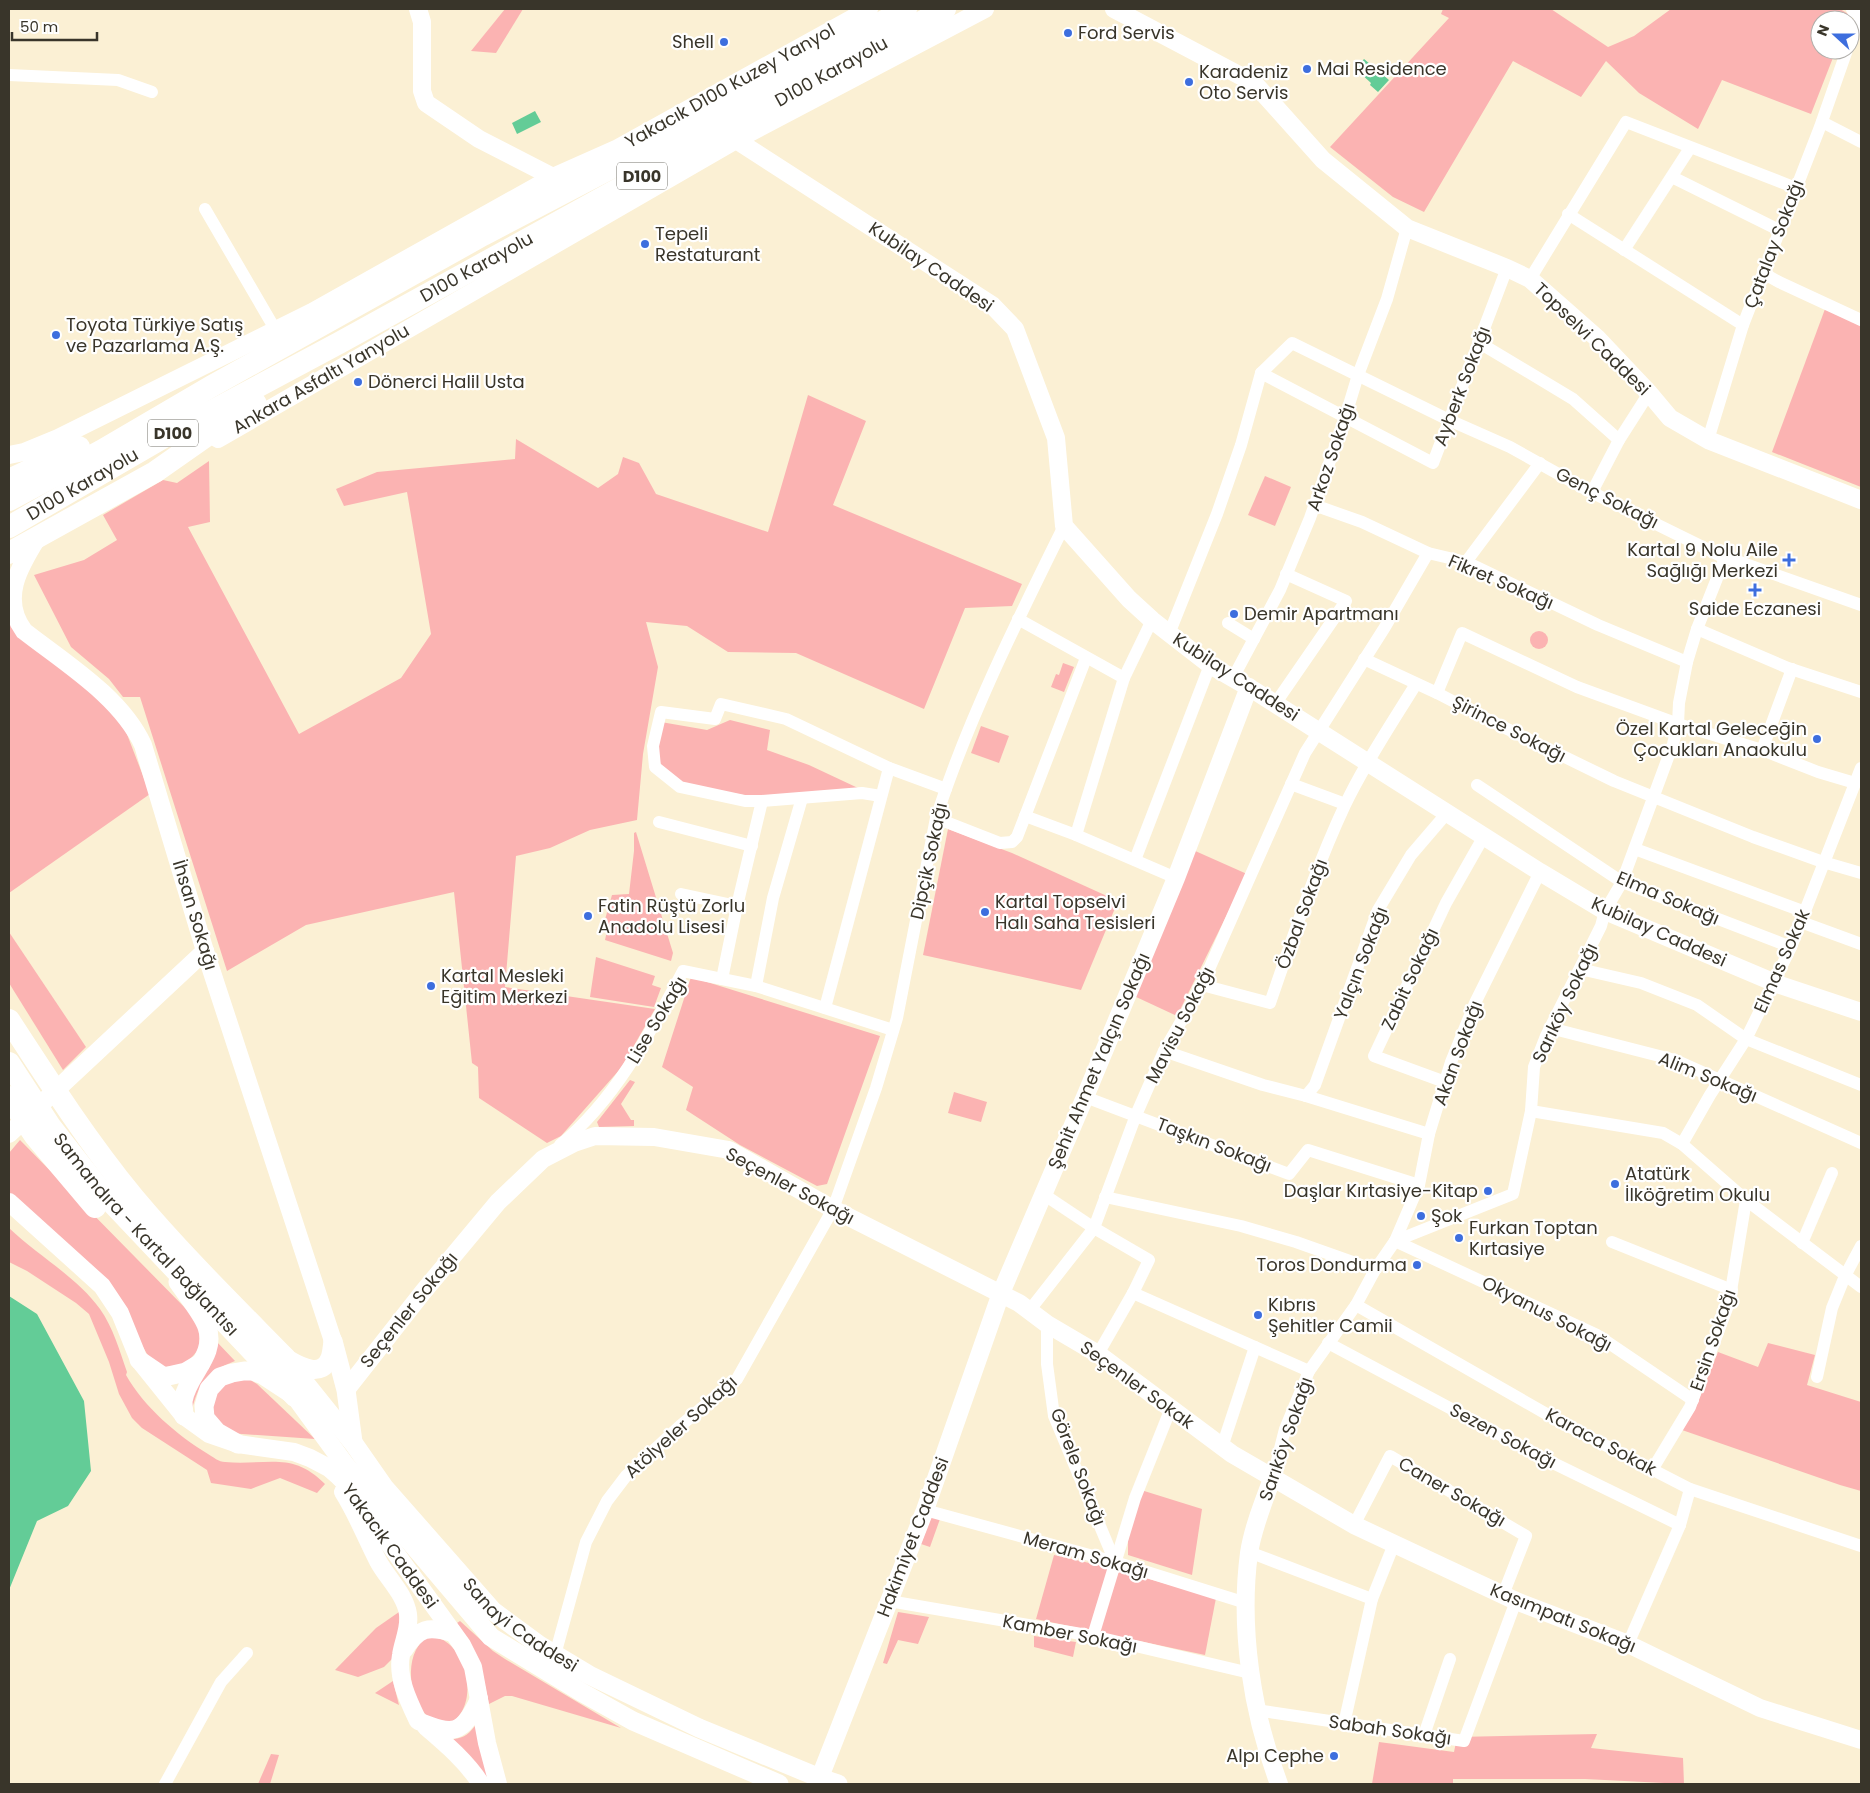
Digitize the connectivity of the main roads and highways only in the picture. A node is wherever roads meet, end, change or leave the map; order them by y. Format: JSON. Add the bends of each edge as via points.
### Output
{"nodes":[{"id":1,"x":906,"y":9,"type":"edge"},
{"id":2,"x":945,"y":9,"type":"edge"},
{"id":3,"x":744,"y":136,"type":"road end"},
{"id":4,"x":616,"y":148,"type":"road end"},
{"id":5,"x":661,"y":166,"type":"junction"},
{"id":6,"x":483,"y":235,"type":"junction"},
{"id":7,"x":339,"y":343,"type":"junction"},
{"id":8,"x":212,"y":386,"type":"junction"},
{"id":9,"x":9,"y":478,"type":"edge"},
{"id":10,"x":9,"y":500,"type":"edge"},
{"id":11,"x":9,"y":527,"type":"edge"},
{"id":12,"x":9,"y":553,"type":"edge"},
{"id":13,"x":9,"y":1020,"type":"edge"},
{"id":14,"x":9,"y":1063,"type":"edge"},
{"id":15,"x":15,"y":1096,"type":"edge"},
{"id":16,"x":162,"y":1258,"type":"junction"},
{"id":17,"x":285,"y":1358,"type":"junction"},
{"id":18,"x":139,"y":1360,"type":"road end"},
{"id":19,"x":202,"y":1362,"type":"junction"},
{"id":20,"x":295,"y":1396,"type":"junction"},
{"id":21,"x":184,"y":1416,"type":"road end"},
{"id":22,"x":238,"y":1444,"type":"road end"},
{"id":23,"x":354,"y":1444,"type":"junction"},
{"id":24,"x":633,"y":1721,"type":"junction"},
{"id":25,"x":819,"y":1781,"type":"edge"},
{"id":26,"x":746,"y":1784,"type":"edge"},
{"id":27,"x":779,"y":1784,"type":"edge"},
{"id":28,"x":838,"y":1784,"type":"edge"}],
"edges":[{"from":1,"to":6,"type":"highway","name":"D100 Karayolu","number":"D100"},
{"from":2,"to":5,"type":"highway","name":"D100 Karayolu","number":"D100"},
{"from":3,"to":5,"type":"highway"},
{"from":4,"to":6,"type":"highway","number":"D100"},
{"from":5,"to":7,"type":"highway","name":"D100 Karayolu","number":"D100"},
{"from":6,"to":8,"type":"highway","name":"D100 Karayolu","number":"D100"},
{"from":7,"to":11,"type":"highway","name":"D100 Karayolu","number":"D100","via":[[171,433]]},
{"from":7,"to":12,"type":"highway","via":[[286,385],[155,472]]},
{"from":8,"to":9,"type":"highway"},
{"from":8,"to":10,"type":"highway","name":"D100 Karayolu","number":"D100"},
{"from":13,"to":17,"type":"highway","name":"Samandıra - Kartal Bağlantısı","via":[[68,1110],[133,1197],[196,1268]]},
{"from":14,"to":15,"type":"highway","name":"Samandıra - Kartal Bağlantısı"},
{"from":15,"to":16,"type":"highway","name":"Samandıra - Kartal Bağlantısı","via":[[43,1131]]},
{"from":16,"to":19,"type":"main road","via":[[207,1326],[210,1338]]},
{"from":16,"to":20,"type":"highway","name":"Samandıra - Kartal Bağlantısı"},
{"from":17,"to":23,"type":"main road","name":"Sanayi Caddesi"},
{"from":17,"to":23,"type":"main road","via":[[304,1369],[320,1368],[330,1358],[333,1341],[346,1390]]},
{"from":18,"to":19,"type":"main road","via":[[164,1377],[186,1372]]},
{"from":19,"to":21,"type":"main road","via":[[183,1402]]},
{"from":20,"to":22,"type":"main road","via":[[253,1372],[232,1372],[220,1377],[209,1388],[204,1406],[205,1418],[217,1432]]},
{"from":20,"to":24,"type":"main road","name":"Sanayi Caddesi","via":[[346,1466],[491,1637]]},
{"from":23,"to":25,"type":"main road","name":"Sanayi Caddesi","via":[[384,1487],[493,1611],[539,1646],[589,1676]]},
{"from":24,"to":26,"type":"main road"},
{"from":24,"to":27,"type":"main road","name":"Sanayi Caddesi"},
{"from":25,"to":28,"type":"main road","name":"Sanayi Caddesi"}]}
